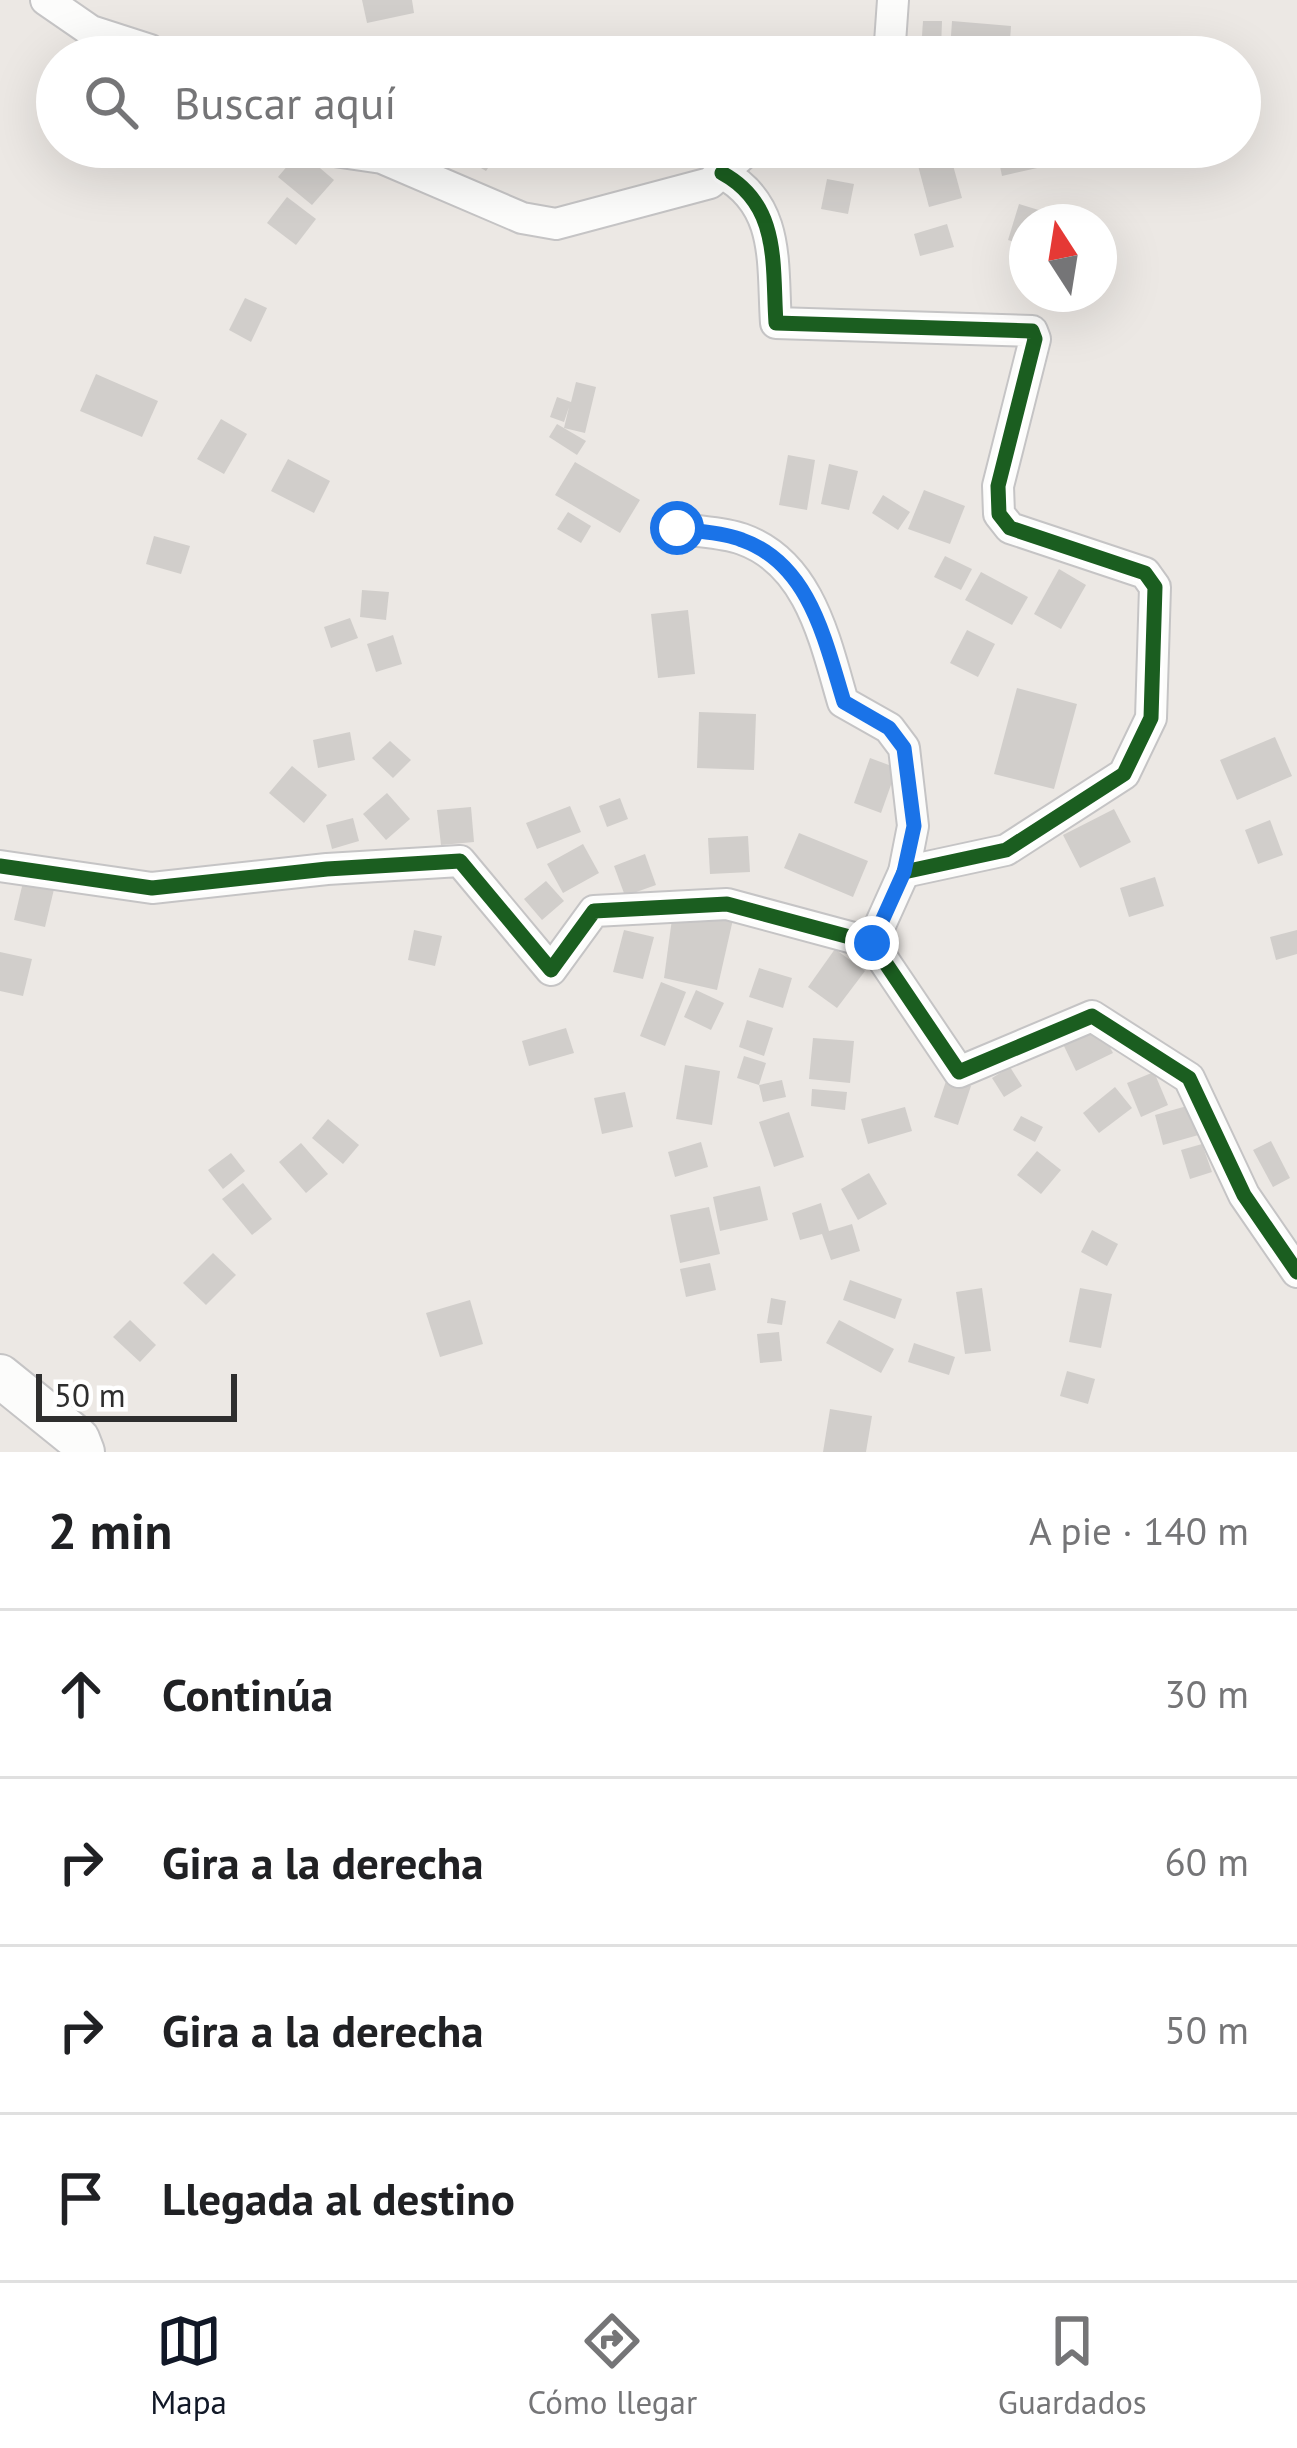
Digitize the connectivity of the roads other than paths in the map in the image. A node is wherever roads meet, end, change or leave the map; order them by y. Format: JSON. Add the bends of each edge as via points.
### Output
{"nodes":[{"id":1,"x":46,"y":0,"type":"edge"},
{"id":2,"x":893,"y":0,"type":"edge"},
{"id":3,"x":104,"y":36,"type":"edge"},
{"id":4,"x":890,"y":36,"type":"edge"},
{"id":5,"x":405,"y":168,"type":"edge"},
{"id":6,"x":728,"y":168,"type":"edge"},
{"id":7,"x":722,"y":173,"type":"junction"},
{"id":8,"x":677,"y":528,"type":"dead end"},
{"id":9,"x":0,"y":866,"type":"edge"},
{"id":10,"x":904,"y":872,"type":"junction"},
{"id":11,"x":872,"y":943,"type":"junction"},
{"id":12,"x":1297,"y":1272,"type":"edge"},
{"id":13,"x":0,"y":1376,"type":"edge"},
{"id":14,"x":82,"y":1452,"type":"edge"}],
"edges":[{"from":1,"to":3,"type":"street"},
{"from":2,"to":4,"type":"street"},
{"from":5,"to":7,"type":"street","via":[[521,218],[556,224],[710,183]]},
{"from":6,"to":7,"type":"street"},
{"from":7,"to":10,"type":"street","via":[[766,215],[776,323],[1032,332],[999,514],[1010,528],[1145,573],[1155,586],[1151,718],[1124,774],[1006,850]]},
{"from":8,"to":10,"type":"street","via":[[743,540],[790,568],[819,623],[844,702],[889,728],[904,748],[914,826]]},
{"from":9,"to":11,"type":"street","via":[[152,888],[460,861],[551,970],[594,911],[727,904]]},
{"from":10,"to":11,"type":"street"},
{"from":11,"to":12,"type":"street","via":[[958,1072],[1092,1016],[1189,1078],[1244,1195]]},
{"from":13,"to":14,"type":"street","via":[[78,1438]]}]}
